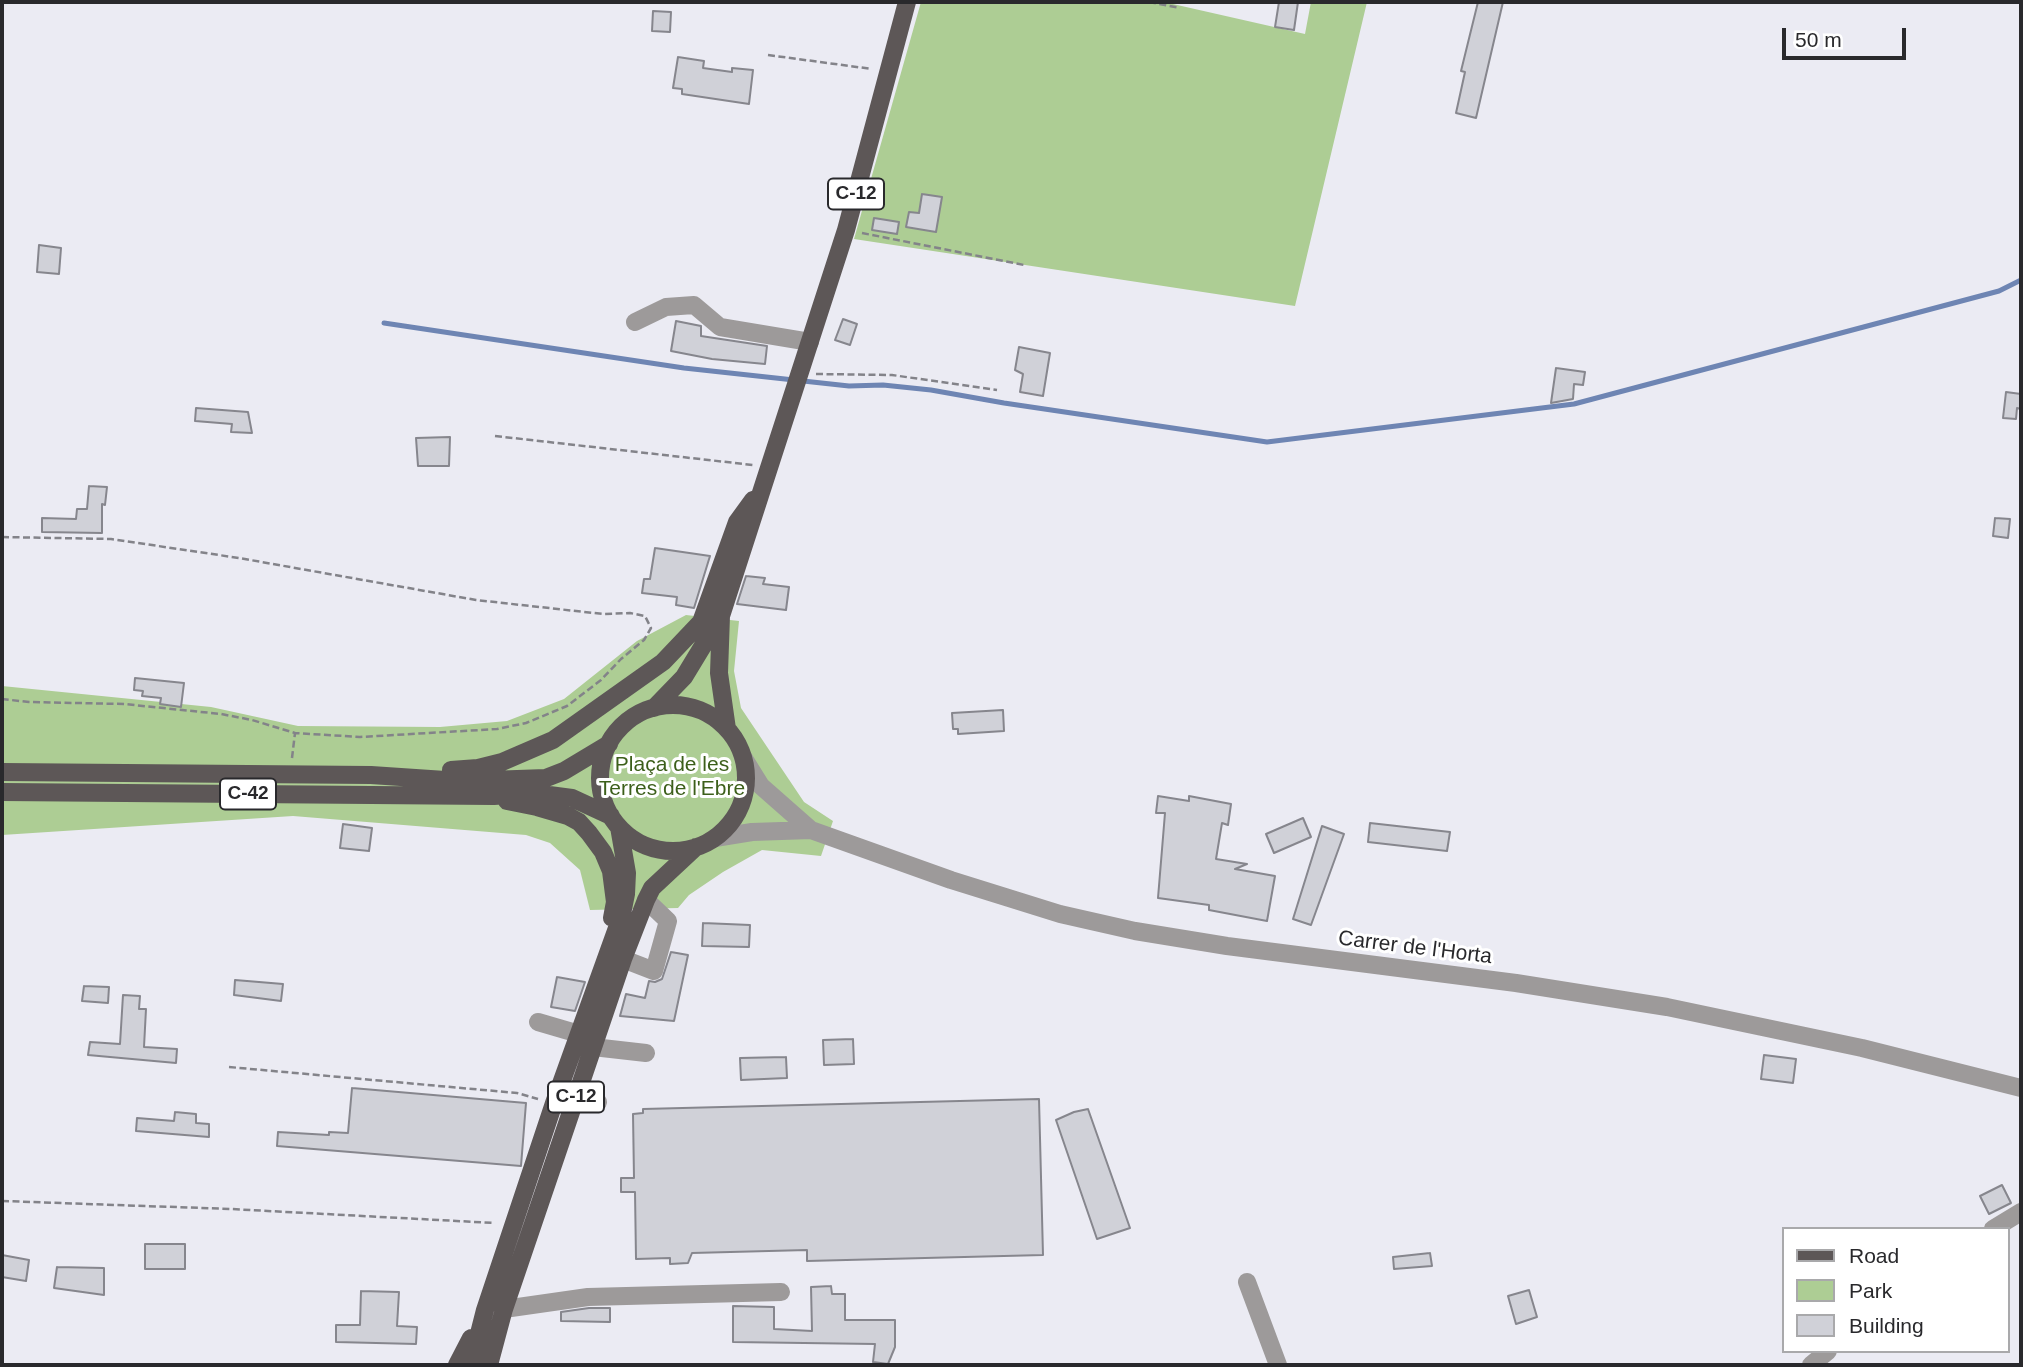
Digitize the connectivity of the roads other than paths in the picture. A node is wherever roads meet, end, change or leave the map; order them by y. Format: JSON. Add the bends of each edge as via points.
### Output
{"nodes":[{"id":1,"x":907,"y":2,"type":"edge"},
{"id":2,"x":635,"y":322,"type":"dead end"},
{"id":3,"x":818,"y":332,"type":"junction"},
{"id":4,"x":763,"y":487,"type":"junction"},
{"id":5,"x":721,"y":616,"type":"junction"},
{"id":6,"x":654,"y":708,"type":"junction"},
{"id":7,"x":727,"y":729,"type":"junction"},
{"id":8,"x":609,"y":744,"type":"junction"},
{"id":9,"x":743,"y":757,"type":"junction"},
{"id":10,"x":2,"y":772,"type":"edge"},
{"id":11,"x":371,"y":775,"type":"junction"},
{"id":12,"x":2,"y":792,"type":"edge"},
{"id":13,"x":494,"y":796,"type":"junction"},
{"id":14,"x":615,"y":822,"type":"junction"},
{"id":15,"x":811,"y":830,"type":"junction"},
{"id":16,"x":715,"y":838,"type":"junction"},
{"id":17,"x":696,"y":848,"type":"junction"},
{"id":18,"x":646,"y":900,"type":"junction"},
{"id":19,"x":623,"y":959,"type":"junction"},
{"id":20,"x":603,"y":966,"type":"junction"},
{"id":21,"x":538,"y":1022,"type":"dead end"},
{"id":22,"x":579,"y":1034,"type":"junction"},
{"id":23,"x":593,"y":1047,"type":"junction"},
{"id":24,"x":646,"y":1053,"type":"dead end"},
{"id":25,"x":2021,"y":1088,"type":"edge"},
{"id":26,"x":575,"y":1099,"type":"junction"},
{"id":27,"x":598,"y":1102,"type":"dead end"},
{"id":28,"x":2021,"y":1212,"type":"edge"},
{"id":29,"x":1996,"y":1227,"type":"edge"},
{"id":30,"x":1247,"y":1282,"type":"dead end"},
{"id":31,"x":781,"y":1292,"type":"dead end"},
{"id":32,"x":504,"y":1309,"type":"junction"},
{"id":33,"x":485,"y":1310,"type":"junction"},
{"id":34,"x":1826,"y":1353,"type":"edge"},
{"id":35,"x":457,"y":1365,"type":"edge"},
{"id":36,"x":471,"y":1365,"type":"edge"},
{"id":37,"x":489,"y":1365,"type":"edge"},
{"id":38,"x":1278,"y":1365,"type":"edge"},
{"id":39,"x":1811,"y":1365,"type":"edge"}],
"edges":[{"from":1,"to":3,"type":"main road","number":"C-12","via":[[865,193],[846,230]]},
{"from":2,"to":3,"type":"street","via":[[666,307],[694,305],[720,327]]},
{"from":3,"to":4,"type":"main road","number":"C-12","via":[[800,372]]},
{"from":4,"to":5,"type":"main road","number":"C-12"},
{"from":4,"to":11,"type":"main road","via":[[737,522],[701,622],[663,662],[553,740],[502,762],[478,768]]},
{"from":5,"to":6,"type":"main road","number":"C-12","via":[[684,677]]},
{"from":5,"to":7,"type":"main road","number":"C-12","via":[[719,673]]},
{"from":6,"to":7,"type":"main road","number":"C-12","via":[[694,708]]},
{"from":6,"to":8,"type":"main road","number":"C-12","via":[[628,722]]},
{"from":7,"to":9,"type":"main road","number":"C-12"},
{"from":8,"to":11,"type":"main road","number":"C-42","via":[[546,778],[460,781]]},
{"from":8,"to":14,"type":"main road","number":"C-12","via":[[600,780],[605,805]]},
{"from":9,"to":15,"type":"street","via":[[761,786]]},
{"from":9,"to":16,"type":"main road","number":"C-12","via":[[744,797],[730,825]]},
{"from":10,"to":11,"type":"main road","number":"C-42"},
{"from":12,"to":13,"type":"main road","number":"C-42"},
{"from":13,"to":14,"type":"main road","number":"C-42","via":[[572,797]]},
{"from":13,"to":20,"type":"main road","via":[[579,822],[603,852],[615,902]]},
{"from":14,"to":17,"type":"main road","number":"C-12","via":[[635,841],[655,849]]},
{"from":14,"to":20,"type":"main road","number":"C-12","via":[[627,873],[626,894]]},
{"from":15,"to":16,"type":"street"},
{"from":15,"to":25,"type":"street","name":"Carrer de l'Horta","via":[[1004,898],[1114,927],[1667,1007],[1862,1048]]},
{"from":16,"to":17,"type":"main road","number":"C-12"},
{"from":17,"to":18,"type":"main road","number":"C-12","via":[[652,888]]},
{"from":18,"to":19,"type":"main road","number":"C-12"},
{"from":18,"to":19,"type":"street","via":[[668,920],[654,971]]},
{"from":19,"to":23,"type":"main road","number":"C-12"},
{"from":20,"to":22,"type":"main road","number":"C-12"},
{"from":21,"to":22,"type":"street"},
{"from":22,"to":33,"type":"main road","number":"C-12"},
{"from":23,"to":24,"type":"street"},
{"from":23,"to":26,"type":"main road","number":"C-12"},
{"from":26,"to":27,"type":"street"},
{"from":26,"to":32,"type":"main road","number":"C-12"},
{"from":28,"to":29,"type":"street"},
{"from":30,"to":38,"type":"street"},
{"from":31,"to":32,"type":"street","via":[[588,1297]]},
{"from":32,"to":37,"type":"main road","number":"C-12"},
{"from":33,"to":35,"type":"main road"},
{"from":33,"to":36,"type":"main road","number":"C-12"},
{"from":34,"to":39,"type":"street"}]}
